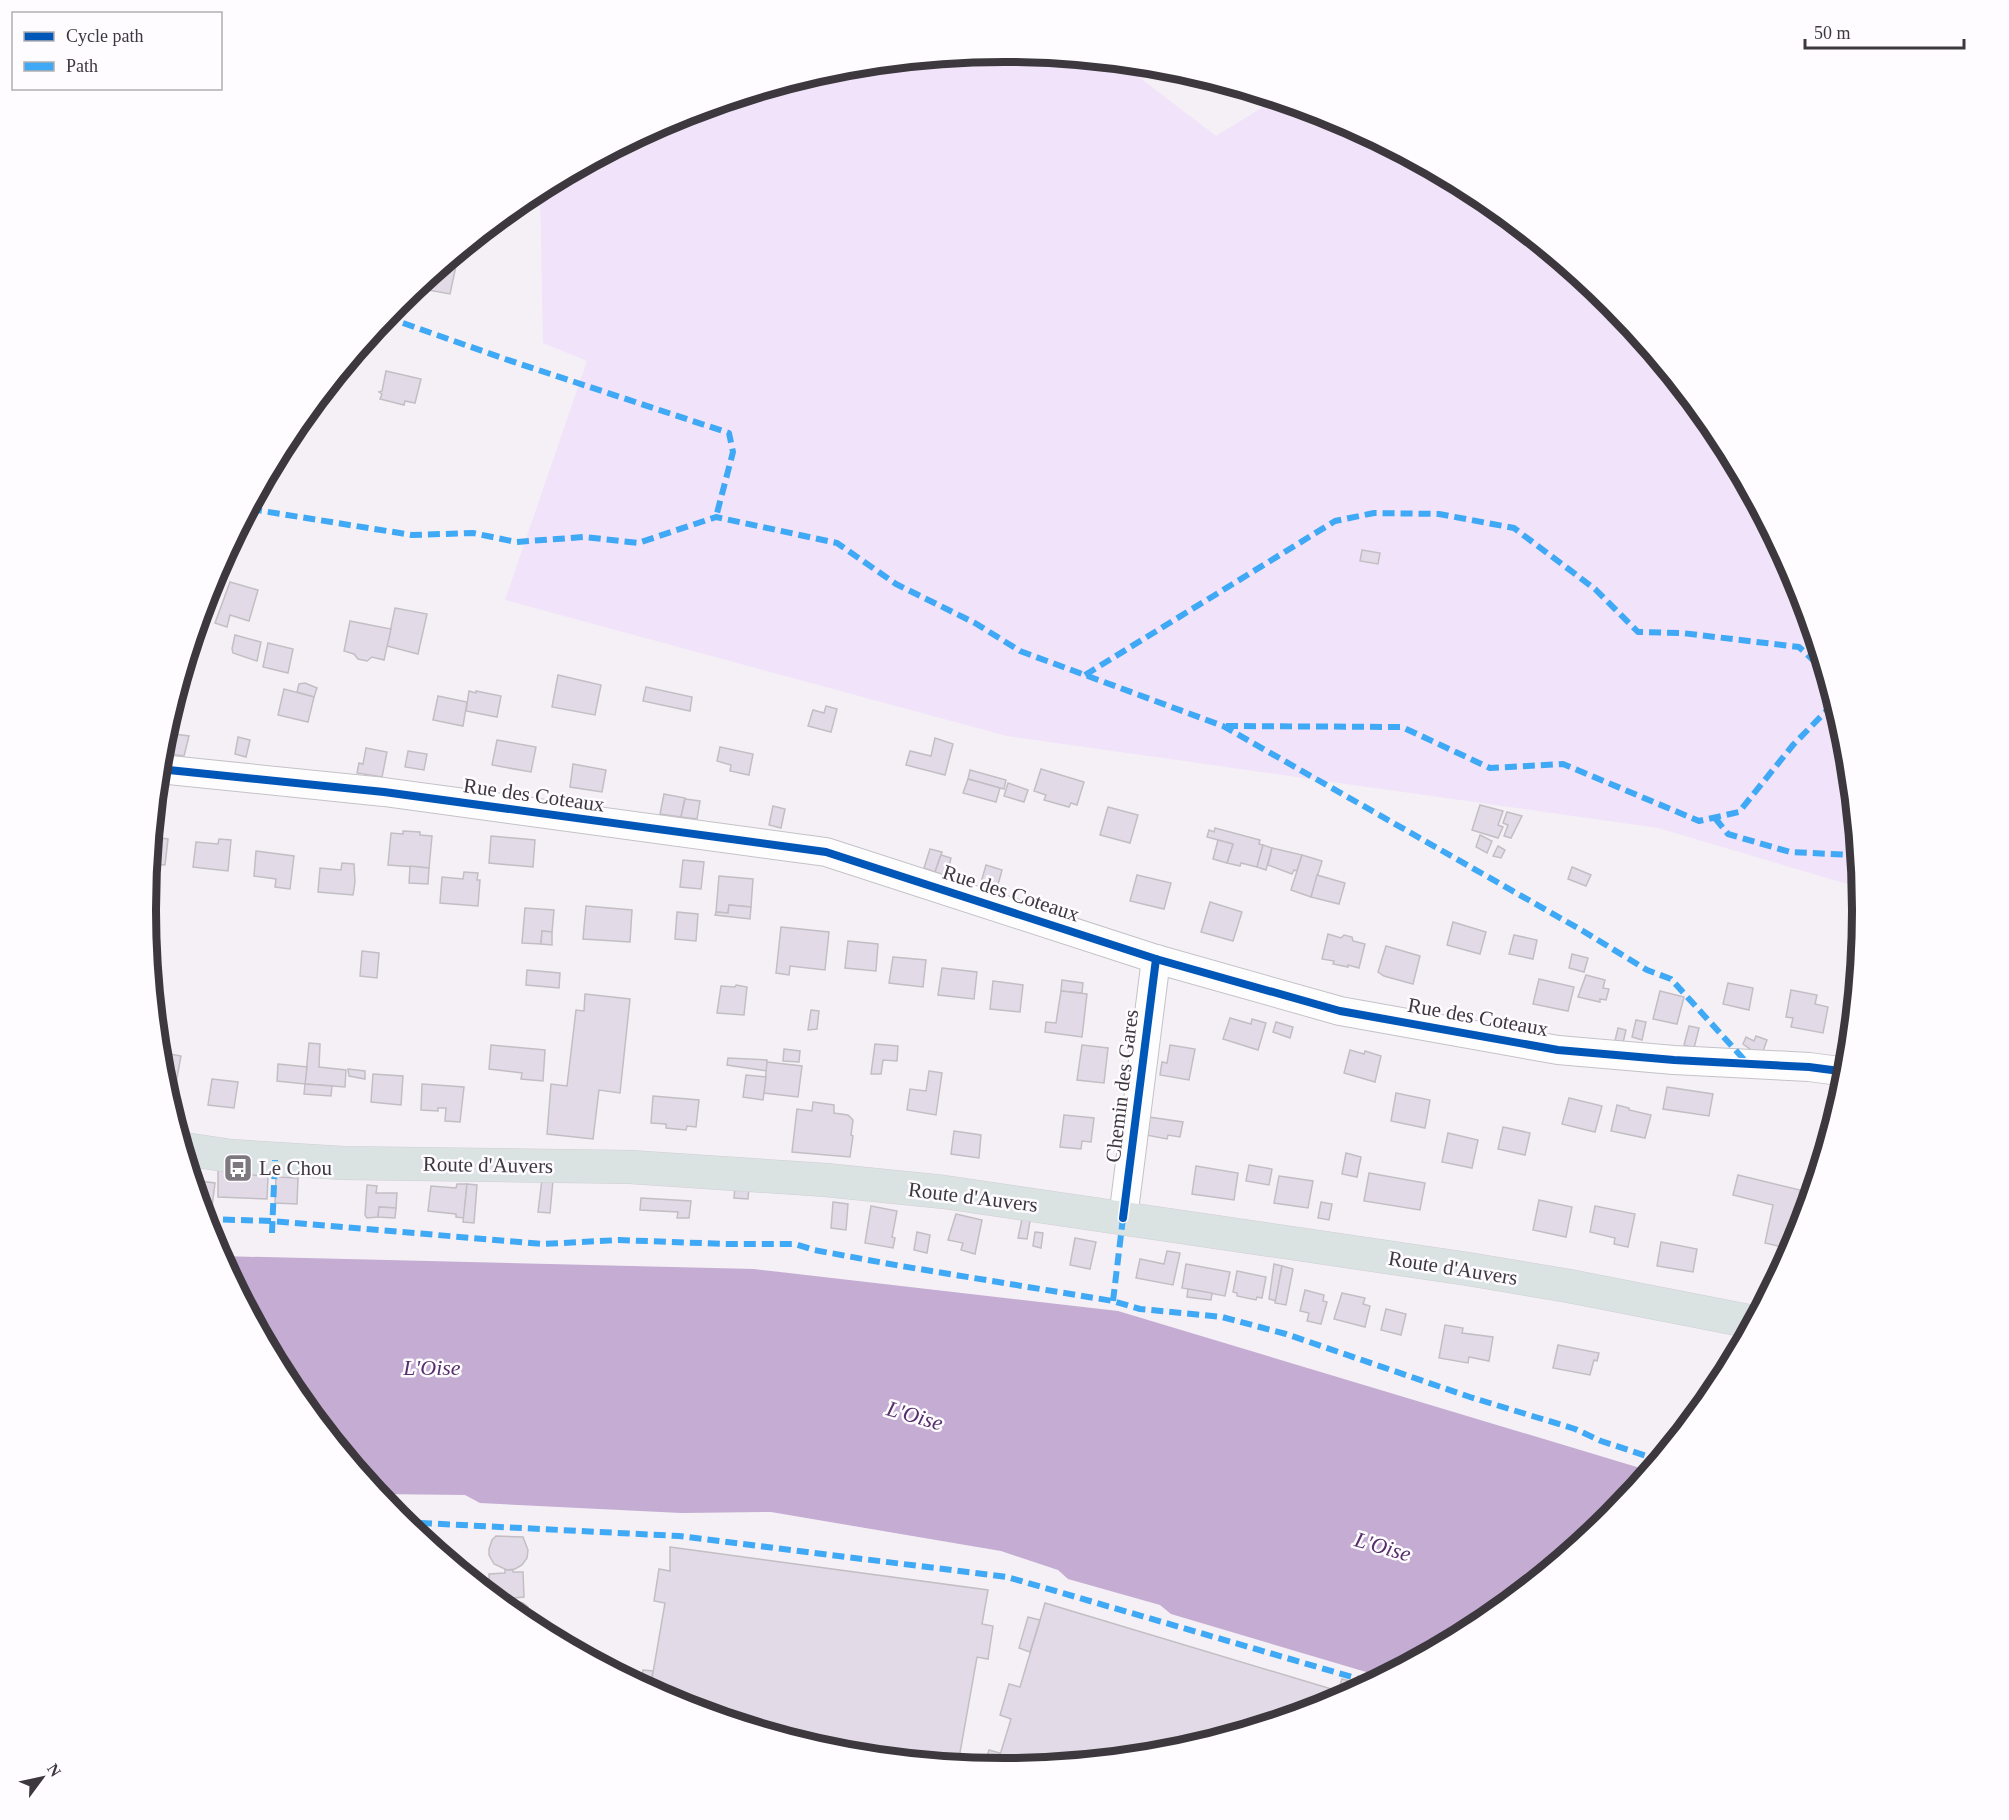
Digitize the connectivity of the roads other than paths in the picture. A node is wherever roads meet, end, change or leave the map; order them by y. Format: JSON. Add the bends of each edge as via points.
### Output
{"nodes":[{"id":1,"x":168,"y":770,"type":"edge"},
{"id":2,"x":1156,"y":959,"type":"junction"},
{"id":3,"x":1838,"y":1071,"type":"edge"},
{"id":4,"x":191,"y":1150,"type":"edge"},
{"id":5,"x":1123,"y":1218,"type":"junction"},
{"id":6,"x":1746,"y":1320,"type":"edge"}],
"edges":[{"from":1,"to":2,"type":"street","name":"Rue des Coteaux","via":[[384,792],[826,852]]},
{"from":2,"to":3,"type":"street","name":"Rue des Coteaux","via":[[1340,1011],[1558,1050]]},
{"from":2,"to":5,"type":"street","name":"Chemin des Gares"},
{"from":4,"to":5,"type":"main road","name":"Route d'Auvers","via":[[275,1160],[630,1167],[826,1180],[944,1192]]},
{"from":5,"to":6,"type":"main road","name":"Route d'Auvers","via":[[1535,1280]]}]}
